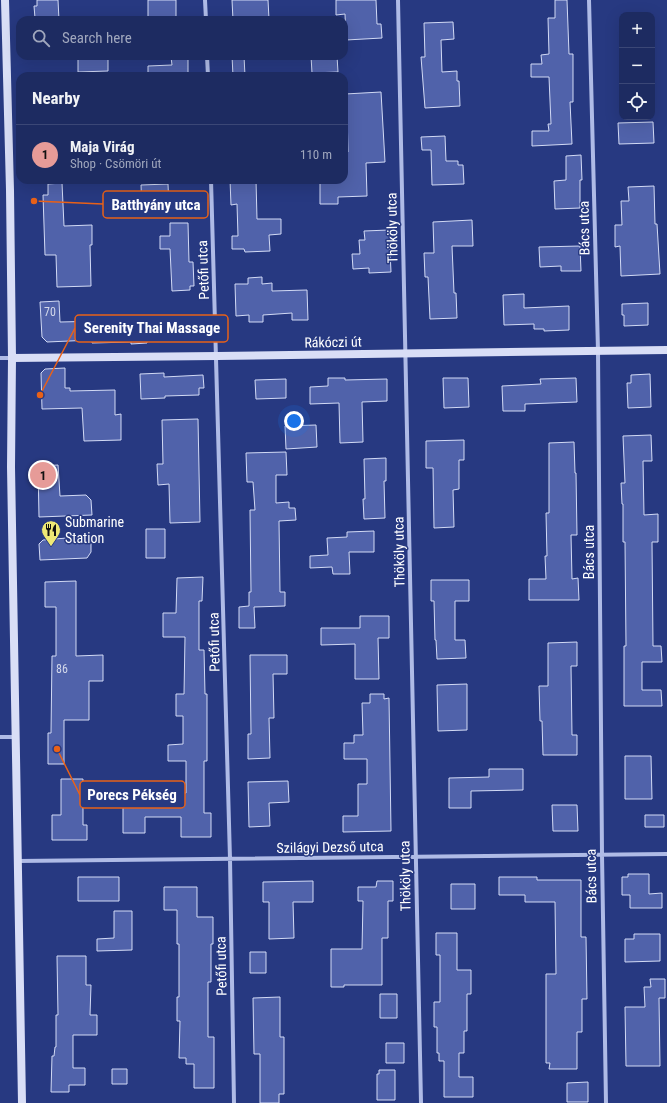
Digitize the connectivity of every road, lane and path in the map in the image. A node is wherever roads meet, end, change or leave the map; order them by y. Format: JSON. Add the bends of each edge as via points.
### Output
{"nodes":[{"id":1,"x":5,"y":0,"type":"edge"},
{"id":2,"x":205,"y":0,"type":"edge"},
{"id":3,"x":398,"y":0,"type":"edge"},
{"id":4,"x":589,"y":0,"type":"edge"},
{"id":5,"x":206,"y":16,"type":"edge"},
{"id":6,"x":3,"y":30,"type":"edge"},
{"id":7,"x":207,"y":60,"type":"edge"},
{"id":8,"x":208,"y":72,"type":"edge"},
{"id":9,"x":211,"y":184,"type":"edge"},
{"id":10,"x":667,"y":350,"type":"edge"},
{"id":11,"x":598,"y":351,"type":"junction"},
{"id":12,"x":406,"y":354,"type":"junction"},
{"id":13,"x":217,"y":356,"type":"junction"},
{"id":14,"x":0,"y":358,"type":"edge"},
{"id":15,"x":12,"y":358,"type":"junction"},
{"id":16,"x":0,"y":737,"type":"edge"},
{"id":17,"x":15,"y":737,"type":"junction"},
{"id":18,"x":667,"y":854,"type":"edge"},
{"id":19,"x":602,"y":855,"type":"junction"},
{"id":20,"x":416,"y":857,"type":"junction"},
{"id":21,"x":230,"y":859,"type":"junction"},
{"id":22,"x":18,"y":861,"type":"junction"},
{"id":23,"x":22,"y":1103,"type":"edge"},
{"id":24,"x":234,"y":1103,"type":"edge"},
{"id":25,"x":421,"y":1103,"type":"edge"},
{"id":26,"x":606,"y":1103,"type":"edge"}],
"edges":[{"from":1,"to":6,"type":"main road"},
{"from":2,"to":5,"type":"street"},
{"from":3,"to":12,"type":"street","name":"Thököly utca"},
{"from":4,"to":11,"type":"street","name":"Bács utca"},
{"from":6,"to":15,"type":"main road"},
{"from":7,"to":8,"type":"street"},
{"from":9,"to":13,"type":"street","name":"Petőfi utca"},
{"from":10,"to":11,"type":"main road","name":"Rákóczi út"},
{"from":11,"to":12,"type":"main road","name":"Rákóczi út"},
{"from":11,"to":19,"type":"street","name":"Bács utca"},
{"from":12,"to":13,"type":"main road","name":"Rákóczi út"},
{"from":12,"to":20,"type":"street","name":"Thököly utca"},
{"from":13,"to":15,"type":"main road","name":"Rákóczi út"},
{"from":13,"to":21,"type":"street","name":"Petőfi utca"},
{"from":14,"to":15,"type":"street","name":"Rákóczi út"},
{"from":15,"to":17,"type":"main road"},
{"from":16,"to":17,"type":"street"},
{"from":17,"to":22,"type":"main road"},
{"from":18,"to":19,"type":"street","name":"Szilágyi Dezső utca"},
{"from":19,"to":20,"type":"street","name":"Szilágyi Dezső utca"},
{"from":19,"to":26,"type":"street","name":"Bács utca"},
{"from":20,"to":21,"type":"street","name":"Szilágyi Dezső utca"},
{"from":20,"to":25,"type":"street","name":"Thököly utca"},
{"from":21,"to":22,"type":"street","name":"Szilágyi Dezső utca"},
{"from":21,"to":24,"type":"street","name":"Petőfi utca"},
{"from":22,"to":23,"type":"main road"}]}
